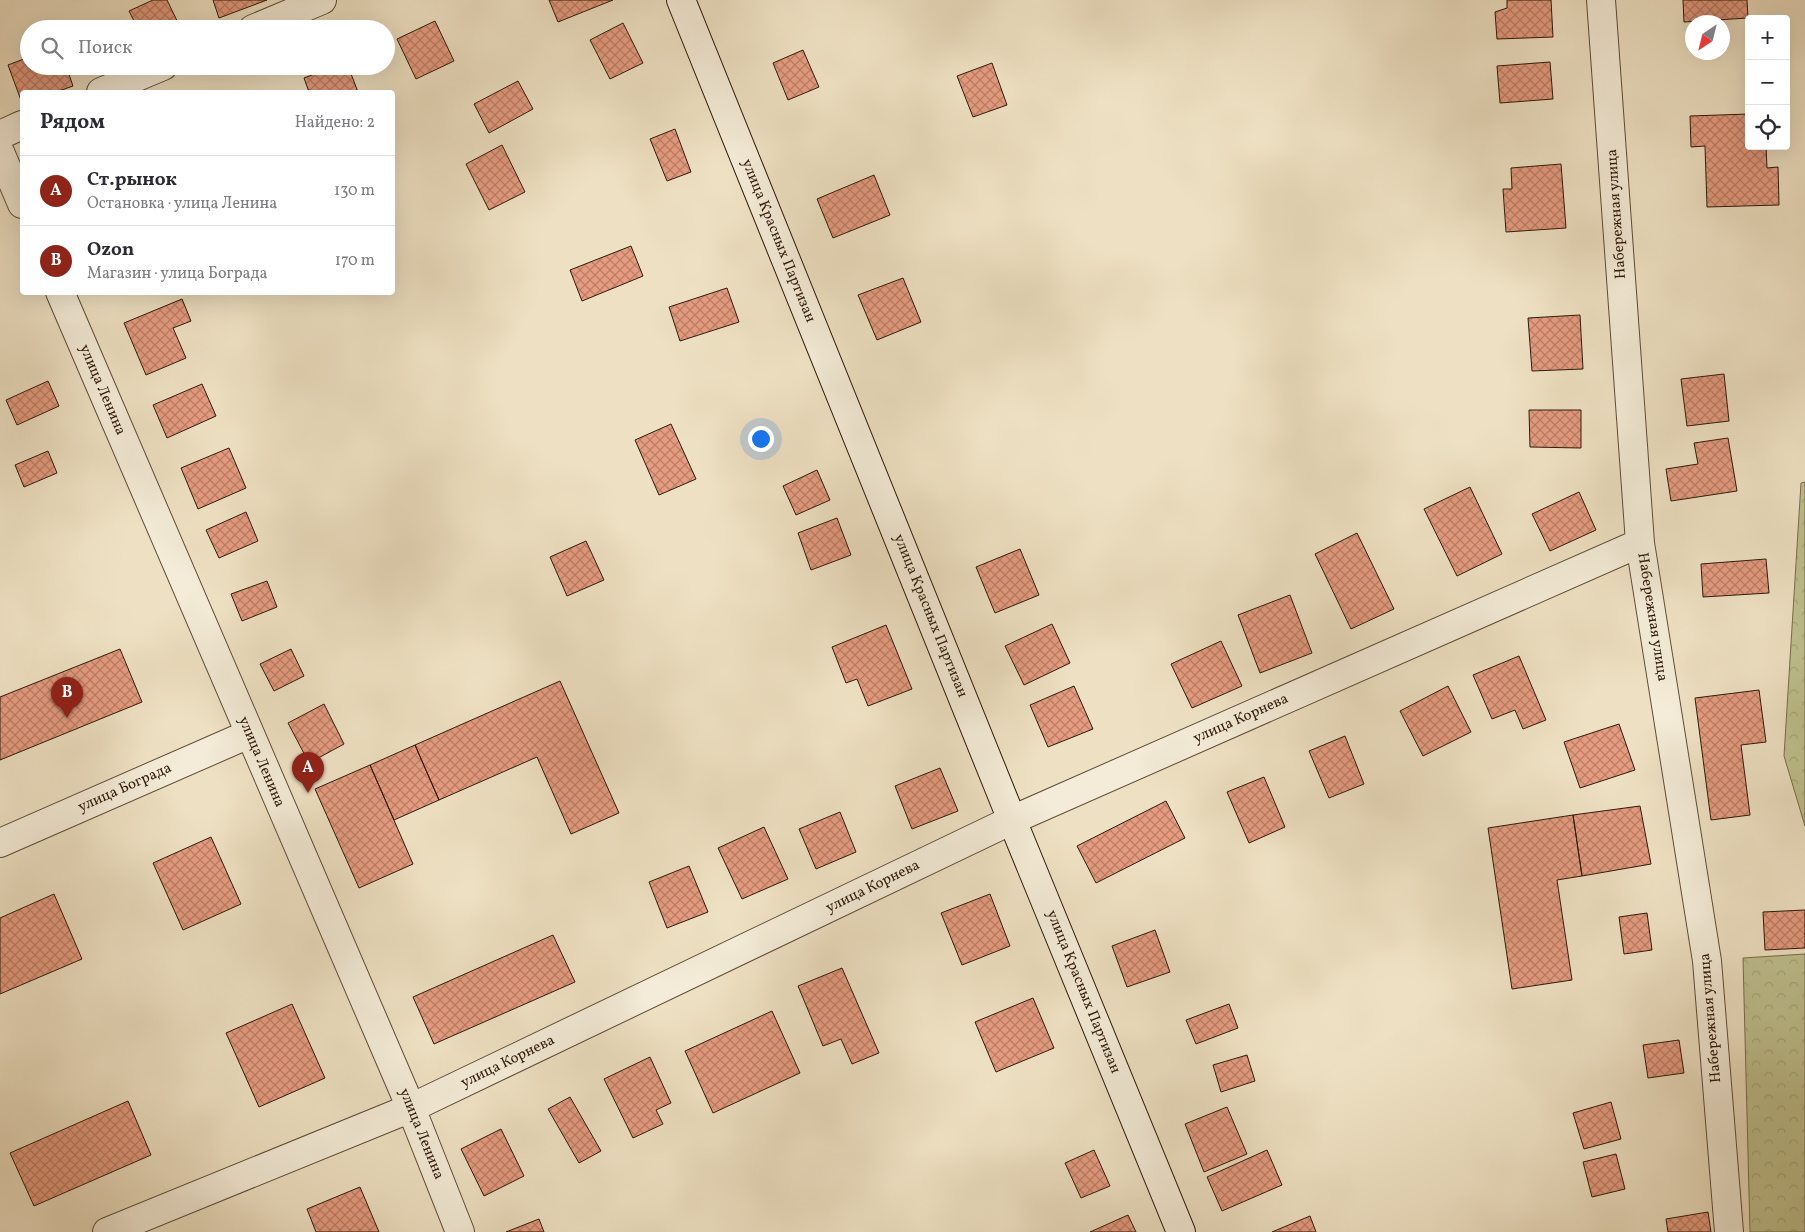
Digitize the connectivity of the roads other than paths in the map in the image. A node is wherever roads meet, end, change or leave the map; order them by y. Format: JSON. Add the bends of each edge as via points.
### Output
{"nodes":[{"id":1,"x":322,"y":0,"type":"edge"},
{"id":2,"x":681,"y":0,"type":"edge"},
{"id":3,"x":1601,"y":0,"type":"edge"},
{"id":4,"x":274,"y":20,"type":"edge"},
{"id":5,"x":142,"y":75,"type":"edge"},
{"id":6,"x":106,"y":90,"type":"edge"},
{"id":7,"x":20,"y":126,"type":"edge"},
{"id":8,"x":0,"y":135,"type":"edge"},
{"id":9,"x":0,"y":152,"type":"edge"},
{"id":10,"x":20,"y":199,"type":"edge"},
{"id":11,"x":61,"y":295,"type":"edge"},
{"id":12,"x":1640,"y":544,"type":"junction"},
{"id":13,"x":249,"y":734,"type":"junction"},
{"id":14,"x":1012,"y":820,"type":"junction"},
{"id":15,"x":0,"y":843,"type":"edge"},
{"id":16,"x":411,"y":1108,"type":"junction"},
{"id":17,"x":106,"y":1232,"type":"edge"},
{"id":18,"x":460,"y":1232,"type":"edge"},
{"id":19,"x":1181,"y":1232,"type":"edge"},
{"id":20,"x":1729,"y":1232,"type":"edge"}],
"edges":[{"from":1,"to":4,"type":"street"},
{"from":2,"to":14,"type":"street","name":"улица Красных Партизан"},
{"from":3,"to":12,"type":"street","name":"Набережная улица"},
{"from":5,"to":6,"type":"street"},
{"from":7,"to":8,"type":"street"},
{"from":9,"to":10,"type":"street"},
{"from":11,"to":13,"type":"street","name":"улица Ленина"},
{"from":12,"to":14,"type":"street","name":"улица Корнева"},
{"from":12,"to":20,"type":"street","name":"Набережная улица","via":[[1707,961]]},
{"from":13,"to":15,"type":"street","name":"улица Бограда"},
{"from":13,"to":16,"type":"street","name":"улица Ленина"},
{"from":14,"to":16,"type":"street","name":"улица Корнева"},
{"from":14,"to":19,"type":"street","name":"улица Красных Партизан"},
{"from":16,"to":17,"type":"street","name":"улица Корнева"},
{"from":16,"to":18,"type":"street","name":"улица Ленина"}]}
